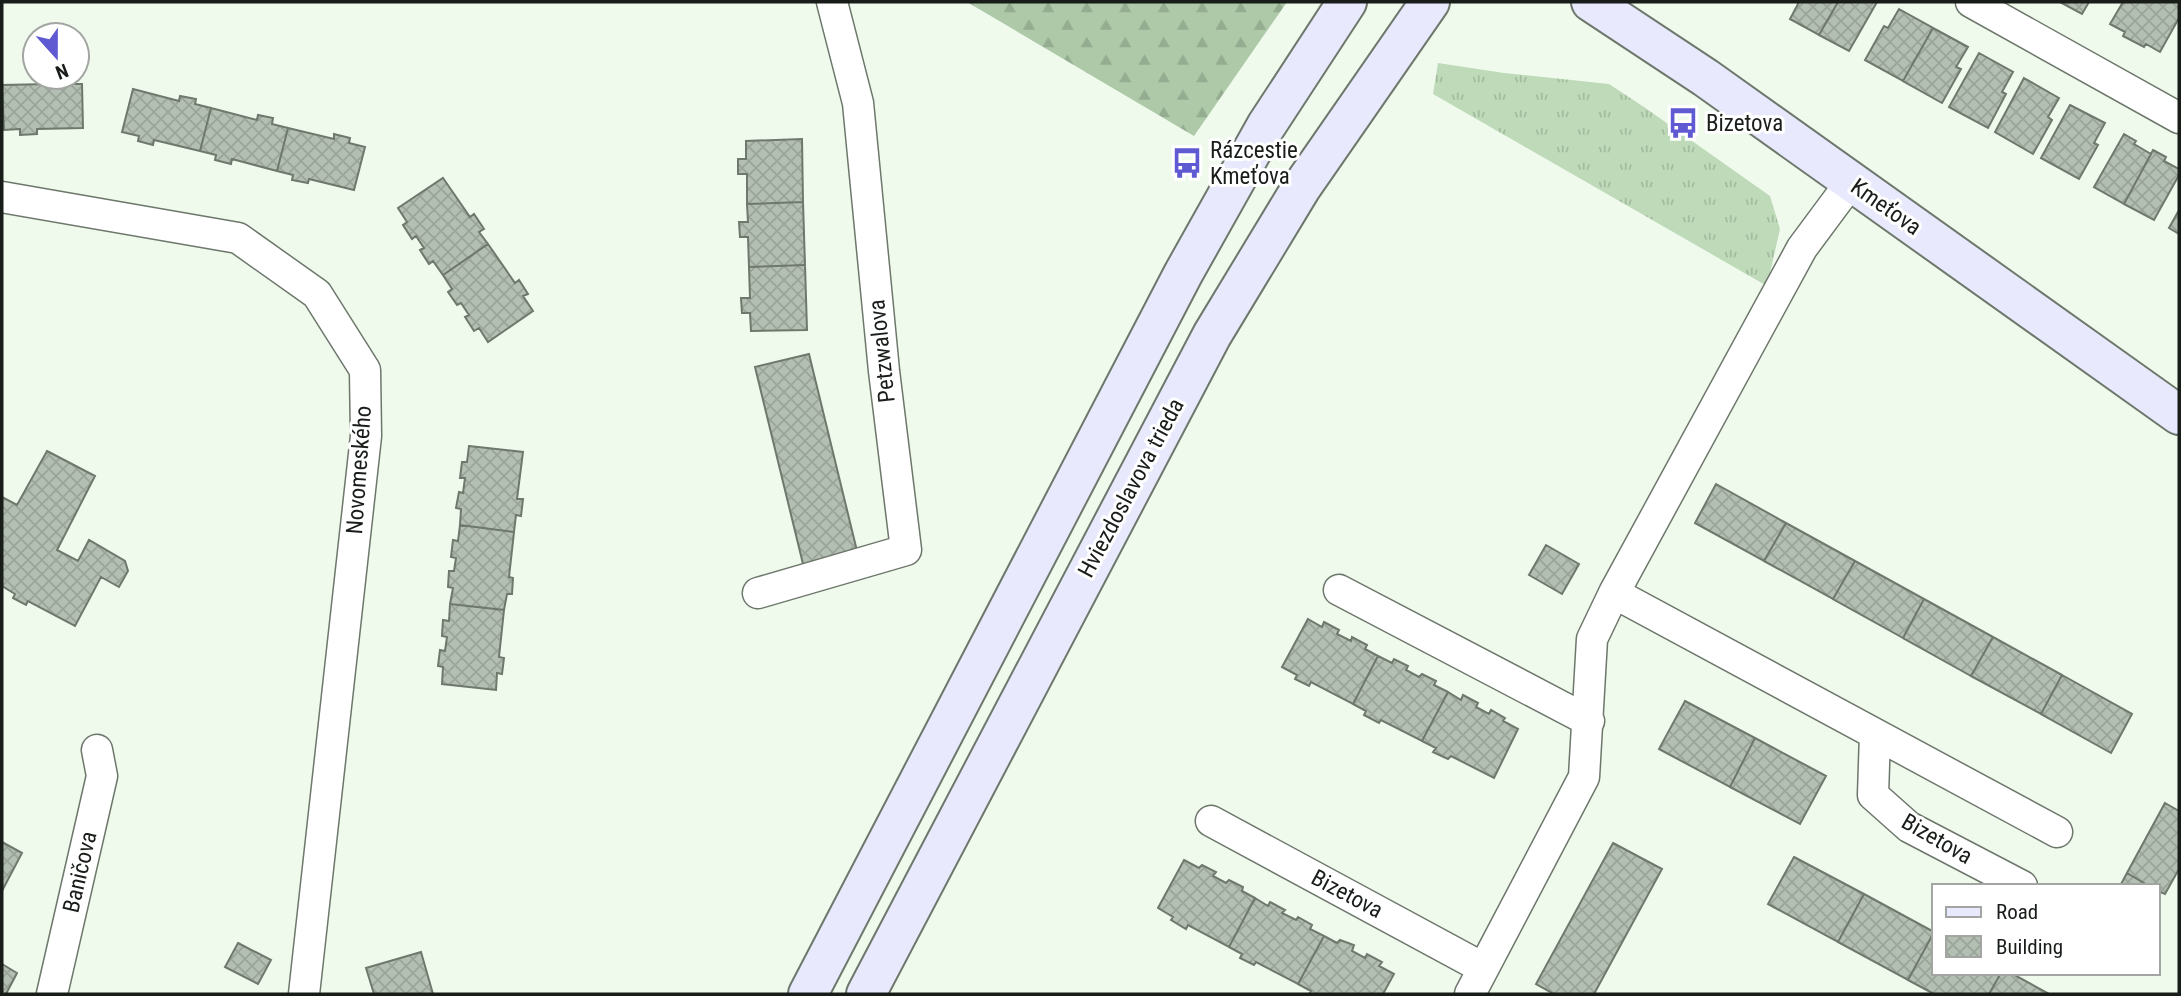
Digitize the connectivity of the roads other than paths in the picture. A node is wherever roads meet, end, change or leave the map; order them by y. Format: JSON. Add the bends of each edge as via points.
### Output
{"nodes":[{"id":1,"x":832,"y":2,"type":"edge"},
{"id":2,"x":1347,"y":2,"type":"edge"},
{"id":3,"x":1430,"y":2,"type":"edge"},
{"id":4,"x":1591,"y":2,"type":"edge"},
{"id":5,"x":1971,"y":2,"type":"edge"},
{"id":6,"x":2179,"y":118,"type":"edge"},
{"id":7,"x":1851,"y":182,"type":"junction"},
{"id":8,"x":2,"y":197,"type":"edge"},
{"id":9,"x":2179,"y":415,"type":"edge"},
{"id":10,"x":1339,"y":590,"type":"dead end"},
{"id":11,"x":758,"y":593,"type":"dead end"},
{"id":12,"x":1614,"y":593,"type":"junction"},
{"id":13,"x":1589,"y":721,"type":"junction"},
{"id":14,"x":1875,"y":734,"type":"junction"},
{"id":15,"x":97,"y":750,"type":"dead end"},
{"id":16,"x":1211,"y":821,"type":"dead end"},
{"id":17,"x":2057,"y":831,"type":"dead end"},
{"id":18,"x":2018,"y":884,"type":"edge"},
{"id":19,"x":1483,"y":968,"type":"junction"},
{"id":20,"x":51,"y":994,"type":"edge"},
{"id":21,"x":304,"y":994,"type":"edge"},
{"id":22,"x":808,"y":994,"type":"edge"},
{"id":23,"x":866,"y":994,"type":"edge"},
{"id":24,"x":1470,"y":994,"type":"edge"}],
"edges":[{"from":1,"to":11,"type":"street","name":"Petzwalova","via":[[858,103],[906,550]]},
{"from":2,"to":22,"type":"street","via":[[1266,126],[1183,274]]},
{"from":3,"to":23,"type":"street","name":"Hviezdoslavova trieda","via":[[1301,188],[1212,335]]},
{"from":4,"to":7,"type":"street","name":"Kmeťova"},
{"from":5,"to":6,"type":"street"},
{"from":7,"to":9,"type":"street","name":"Kmeťova"},
{"from":7,"to":12,"type":"street","via":[[1802,248]]},
{"from":8,"to":21,"type":"street","name":"Novomeského","via":[[238,238],[317,295],[365,370],[366,436]]},
{"from":10,"to":13,"type":"street"},
{"from":12,"to":13,"type":"street","via":[[1592,639]]},
{"from":12,"to":14,"type":"street"},
{"from":13,"to":19,"type":"street","via":[[1584,777]]},
{"from":14,"to":17,"type":"street"},
{"from":14,"to":18,"type":"street","name":"Bizetova","via":[[1872,795],[1909,827]]},
{"from":15,"to":20,"type":"street","name":"Baničova","via":[[102,776]]},
{"from":16,"to":19,"type":"street","name":"Bizetova"},
{"from":19,"to":24,"type":"street"}]}
